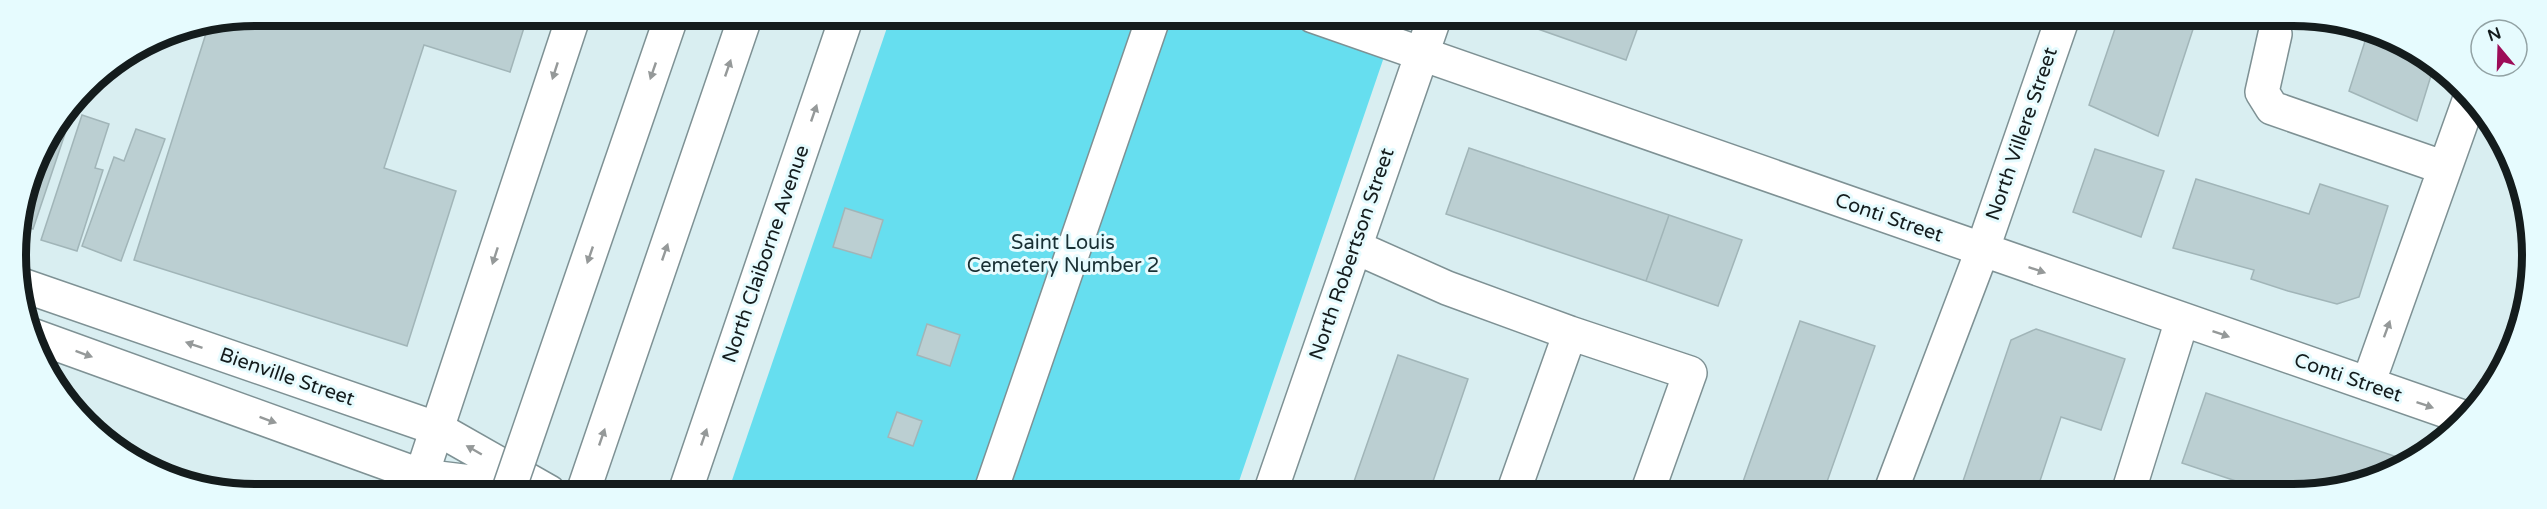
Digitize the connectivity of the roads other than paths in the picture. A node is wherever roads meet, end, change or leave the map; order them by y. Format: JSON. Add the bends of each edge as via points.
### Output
{"nodes":[{"id":1,"x":570,"y":26,"type":"edge"},
{"id":2,"x":668,"y":26,"type":"edge"},
{"id":3,"x":742,"y":26,"type":"edge"},
{"id":4,"x":844,"y":26,"type":"edge"},
{"id":5,"x":1151,"y":26,"type":"edge"},
{"id":6,"x":1341,"y":26,"type":"edge"},
{"id":7,"x":1431,"y":26,"type":"edge"},
{"id":8,"x":2060,"y":26,"type":"edge"},
{"id":9,"x":2275,"y":34,"type":"dead end"},
{"id":10,"x":1421,"y":54,"type":"junction"},
{"id":11,"x":2467,"y":106,"type":"edge"},
{"id":12,"x":2445,"y":168,"type":"junction"},
{"id":13,"x":1355,"y":247,"type":"junction"},
{"id":14,"x":1982,"y":251,"type":"junction"},
{"id":15,"x":28,"y":287,"type":"edge"},
{"id":16,"x":2182,"y":320,"type":"junction"},
{"id":17,"x":1570,"y":333,"type":"junction"},
{"id":18,"x":42,"y":339,"type":"edge"},
{"id":19,"x":2368,"y":384,"type":"junction"},
{"id":20,"x":2456,"y":414,"type":"edge"},
{"id":21,"x":438,"y":429,"type":"junction"},
{"id":22,"x":419,"y":484,"type":"edge"},
{"id":23,"x":511,"y":484,"type":"edge"},
{"id":24,"x":534,"y":484,"type":"edge"},
{"id":25,"x":586,"y":484,"type":"edge"},
{"id":26,"x":688,"y":484,"type":"edge"},
{"id":27,"x":993,"y":484,"type":"edge"},
{"id":28,"x":1273,"y":484,"type":"edge"},
{"id":29,"x":1516,"y":484,"type":"edge"},
{"id":30,"x":1650,"y":484,"type":"edge"},
{"id":31,"x":1893,"y":484,"type":"edge"},
{"id":32,"x":2131,"y":484,"type":"edge"}],
"edges":[{"from":1,"to":21,"type":"main road","one_way":true},
{"from":2,"to":23,"type":"main road","one_way":true,"bridge":true},
{"from":25,"to":3,"type":"main road","one_way":true},
{"from":26,"to":4,"type":"main road","name":"North Claiborne Avenue","one_way":true},
{"from":5,"to":27,"type":"main road"},
{"from":6,"to":10,"type":"main road","name":"Conti Street"},
{"from":7,"to":10,"type":"main road","name":"North Robertson Street"},
{"from":8,"to":14,"type":"main road","name":"North Villere Street"},
{"from":9,"to":12,"type":"main road","via":[[2262,92],[2272,108]]},
{"from":10,"to":13,"type":"main road","name":"North Robertson Street"},
{"from":10,"to":14,"type":"main road","name":"Conti Street"},
{"from":11,"to":12,"type":"main road"},
{"from":19,"to":12,"type":"main road","one_way":true},
{"from":13,"to":17,"type":"main road","via":[[1447,288]]},
{"from":13,"to":28,"type":"main road","name":"North Robertson Street"},
{"from":14,"to":16,"type":"main road","name":"Conti Street","one_way":true},
{"from":14,"to":31,"type":"main road","name":"North Villere Street"},
{"from":21,"to":15,"type":"main road","name":"Bienville Street","one_way":true},
{"from":16,"to":19,"type":"main road","name":"Conti Street","one_way":true},
{"from":16,"to":32,"type":"main road"},
{"from":17,"to":29,"type":"main road"},
{"from":17,"to":30,"type":"main road","via":[[1690,373]]},
{"from":18,"to":22,"type":"main road","name":"Bienville Street","one_way":true},
{"from":19,"to":20,"type":"main road","name":"Conti Street","one_way":true},
{"from":21,"to":22,"type":"main road"},
{"from":24,"to":21,"type":"main road","name":"Bienville Street","one_way":true}]}
